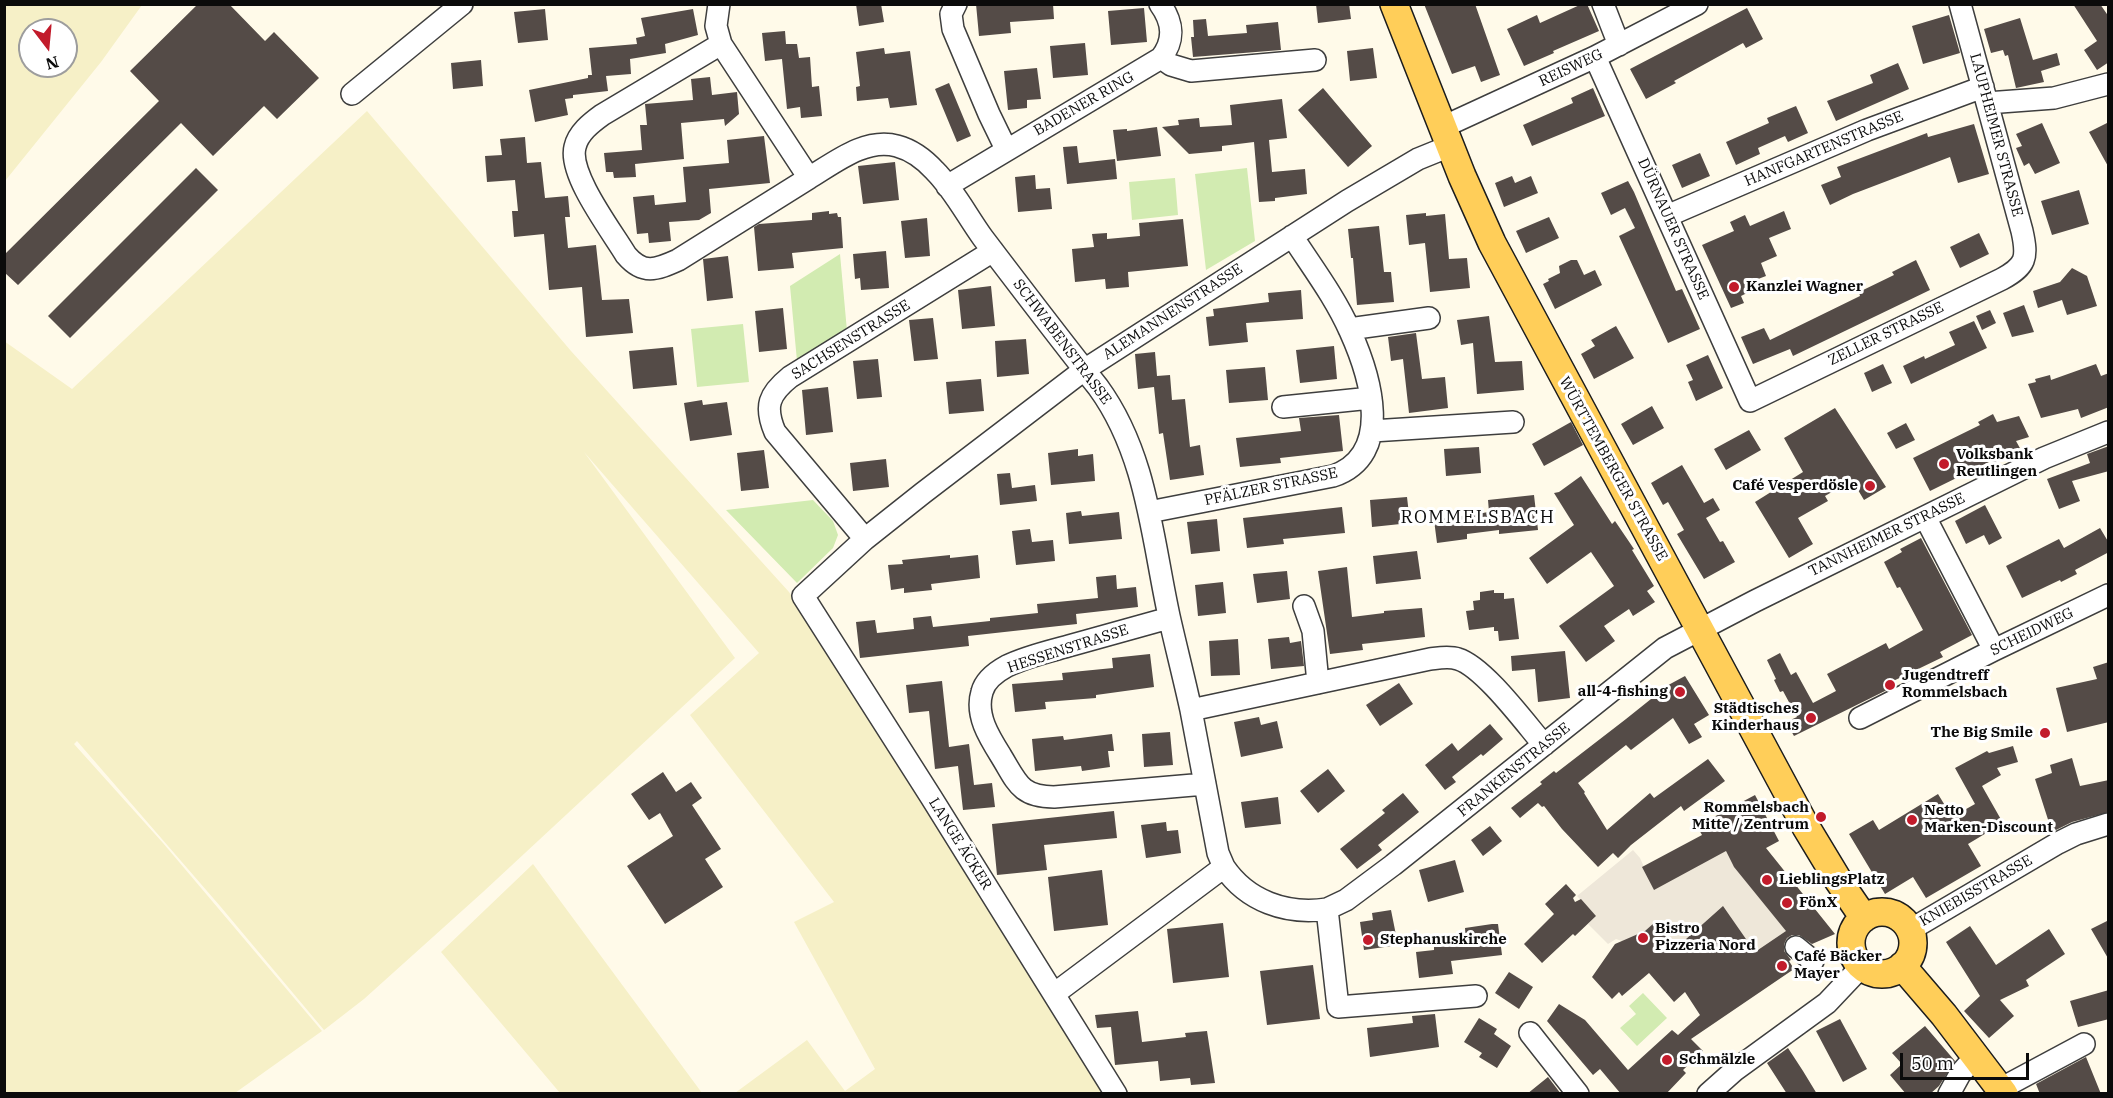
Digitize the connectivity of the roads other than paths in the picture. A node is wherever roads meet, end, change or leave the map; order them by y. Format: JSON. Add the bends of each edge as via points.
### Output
{"nodes":[{"id":1,"x":462,"y":4,"type":"edge"},
{"id":2,"x":719,"y":4,"type":"edge"},
{"id":3,"x":956,"y":4,"type":"edge"},
{"id":4,"x":1160,"y":4,"type":"edge"},
{"id":5,"x":1394,"y":4,"type":"edge"},
{"id":6,"x":1603,"y":4,"type":"edge"},
{"id":7,"x":1697,"y":4,"type":"edge"},
{"id":8,"x":1960,"y":4,"type":"edge"},
{"id":9,"x":722,"y":44,"type":"junction"},
{"id":10,"x":1619,"y":45,"type":"junction"},
{"id":11,"x":1595,"y":57,"type":"junction"},
{"id":12,"x":1161,"y":58,"type":"junction"},
{"id":13,"x":1315,"y":60,"type":"dead end"},
{"id":14,"x":2109,"y":84,"type":"edge"},
{"id":15,"x":352,"y":94,"type":"dead end"},
{"id":16,"x":1985,"y":95,"type":"junction"},
{"id":17,"x":1446,"y":137,"type":"junction"},
{"id":18,"x":1006,"y":149,"type":"junction"},
{"id":19,"x":809,"y":178,"type":"junction"},
{"id":20,"x":947,"y":186,"type":"junction"},
{"id":21,"x":1667,"y":216,"type":"junction"},
{"id":22,"x":1292,"y":236,"type":"junction"},
{"id":23,"x":993,"y":251,"type":"junction"},
{"id":24,"x":2022,"y":265,"type":"joint"},
{"id":25,"x":1429,"y":318,"type":"dead end"},
{"id":26,"x":1350,"y":329,"type":"junction"},
{"id":27,"x":1084,"y":370,"type":"junction"},
{"id":28,"x":1371,"y":398,"type":"junction"},
{"id":29,"x":1750,"y":401,"type":"joint"},
{"id":30,"x":1283,"y":407,"type":"dead end"},
{"id":31,"x":1513,"y":422,"type":"dead end"},
{"id":32,"x":1372,"y":431,"type":"junction"},
{"id":33,"x":2109,"y":432,"type":"edge"},
{"id":34,"x":1149,"y":512,"type":"junction"},
{"id":35,"x":1925,"y":517,"type":"junction"},
{"id":36,"x":865,"y":539,"type":"junction"},
{"id":37,"x":2109,"y":595,"type":"edge"},
{"id":38,"x":803,"y":596,"type":"joint"},
{"id":39,"x":1304,"y":606,"type":"dead end"},
{"id":40,"x":1169,"y":618,"type":"junction"},
{"id":41,"x":1700,"y":629,"type":"junction"},
{"id":42,"x":1994,"y":650,"type":"junction"},
{"id":43,"x":1318,"y":683,"type":"junction"},
{"id":44,"x":1191,"y":710,"type":"junction"},
{"id":45,"x":1860,"y":718,"type":"dead end"},
{"id":46,"x":1544,"y":745,"type":"junction"},
{"id":47,"x":1204,"y":784,"type":"junction"},
{"id":48,"x":2109,"y":824,"type":"edge"},
{"id":49,"x":1224,"y":867,"type":"junction"},
{"id":50,"x":1327,"y":909,"type":"junction"},
{"id":51,"x":1864,"y":918,"type":"junction"},
{"id":52,"x":1910,"y":930,"type":"junction"},
{"id":53,"x":1796,"y":947,"type":"dead end"},
{"id":54,"x":1812,"y":961,"type":"dead end"},
{"id":55,"x":1862,"y":966,"type":"junction"},
{"id":56,"x":1902,"y":966,"type":"junction"},
{"id":57,"x":1054,"y":994,"type":"junction"},
{"id":58,"x":1476,"y":996,"type":"dead end"},
{"id":59,"x":1530,"y":1033,"type":"dead end"},
{"id":60,"x":2084,"y":1044,"type":"dead end"},
{"id":61,"x":1976,"y":1057,"type":"junction"},
{"id":62,"x":2002,"y":1091,"type":"edge"},
{"id":63,"x":1116,"y":1094,"type":"edge"},
{"id":64,"x":1578,"y":1094,"type":"edge"},
{"id":65,"x":1708,"y":1094,"type":"edge"},
{"id":66,"x":1949,"y":1094,"type":"edge"}],
"edges":[{"from":1,"to":15,"type":"street"},
{"from":2,"to":9,"type":"street","via":[[716,26]]},
{"from":3,"to":18,"type":"street","via":[[951,14],[952,29]]},
{"from":4,"to":12,"type":"street","via":[[1172,28]]},
{"from":5,"to":17,"type":"main road","name":"WÜRTTEMBERGER STRASSE"},
{"from":6,"to":10,"type":"street"},
{"from":7,"to":10,"type":"street","name":"REISWEG"},
{"from":8,"to":16,"type":"street","name":"LAUPHEIMER STRASSE"},
{"from":9,"to":19,"type":"street"},
{"from":9,"to":19,"type":"street","name":"SCHWABENSTRASSE","via":[[602,115],[575,144],[573,155],[578,174],[626,255],[633,264],[646,269],[661,268]]},
{"from":10,"to":11,"type":"street","name":"REISWEG"},
{"from":11,"to":17,"type":"street","name":"REISWEG"},
{"from":11,"to":21,"type":"street","name":"DÜRNAUER STRASSE"},
{"from":12,"to":13,"type":"street","via":[[1191,71]]},
{"from":12,"to":18,"type":"street","name":"BADENER RING"},
{"from":14,"to":16,"type":"street","name":"HANFGARTENSTRASSE","via":[[2054,98]]},
{"from":16,"to":21,"type":"street","name":"HANFGARTENSTRASSE","via":[[1867,130]]},
{"from":16,"to":24,"type":"street","name":"LAUPHEIMER STRASSE","via":[[2025,242]]},
{"from":17,"to":22,"type":"street","name":"ALEMANNENSTRASSE"},
{"from":17,"to":41,"type":"main road","name":"WÜRTTEMBERGER STRASSE","via":[[1497,253]]},
{"from":18,"to":20,"type":"street","name":"BADENER RING"},
{"from":19,"to":20,"type":"street","name":"SCHWABENSTRASSE","via":[[856,151],[884,144],[917,155]]},
{"from":20,"to":23,"type":"street","name":"SCHWABENSTRASSE"},
{"from":21,"to":29,"type":"street","name":"DÜRNAUER STRASSE"},
{"from":22,"to":26,"type":"street","name":"PFÄLZER STRASSE"},
{"from":22,"to":27,"type":"street","name":"ALEMANNENSTRASSE"},
{"from":23,"to":27,"type":"street","name":"SCHWABENSTRASSE"},
{"from":23,"to":36,"type":"street","name":"SACHSENSTRASSE","via":[[790,377],[770,399],[775,432]]},
{"from":24,"to":29,"type":"street","name":"ZELLER STRASSE","via":[[2002,279]]},
{"from":25,"to":26,"type":"street"},
{"from":26,"to":28,"type":"street","name":"PFÄLZER STRASSE"},
{"from":27,"to":34,"type":"street","name":"SCHWABENSTRASSE","via":[[1107,399],[1126,435]]},
{"from":27,"to":36,"type":"street","name":"ALEMANNENSTRASSE"},
{"from":28,"to":30,"type":"street"},
{"from":28,"to":32,"type":"street","name":"PFÄLZER STRASSE"},
{"from":31,"to":32,"type":"street"},
{"from":32,"to":34,"type":"street","name":"PFÄLZER STRASSE","via":[[1359,460],[1344,472]]},
{"from":33,"to":35,"type":"street","name":"TANNHEIMER STRASSE","via":[[2051,454]]},
{"from":34,"to":40,"type":"street","name":"SCHWABENSTRASSE"},
{"from":35,"to":41,"type":"street","name":"TANNHEIMER STRASSE"},
{"from":35,"to":42,"type":"street"},
{"from":36,"to":38,"type":"street","name":"ALEMANNENSTRASSE"},
{"from":37,"to":42,"type":"street","name":"SCHEIDWEG"},
{"from":38,"to":57,"type":"street","name":"LANGE ÄCKER"},
{"from":39,"to":43,"type":"street","via":[[1313,631]]},
{"from":40,"to":44,"type":"street","name":"SCHWABENSTRASSE"},
{"from":40,"to":47,"type":"street","name":"HESSENSTRASSE","via":[[1008,666],[984,686],[980,711],[987,733],[1017,782],[1039,797]]},
{"from":41,"to":46,"type":"street","name":"FRANKENSTRASSE","via":[[1665,648]]},
{"from":41,"to":51,"type":"main road","name":"WÜRTTEMBERGER STRASSE","via":[[1806,827]]},
{"from":42,"to":45,"type":"street","name":"SCHEIDWEG"},
{"from":43,"to":44,"type":"street"},
{"from":43,"to":46,"type":"street","via":[[1430,659],[1458,659],[1481,674]]},
{"from":44,"to":47,"type":"street","name":"SCHWABENSTRASSE"},
{"from":46,"to":50,"type":"street","name":"FRANKENSTRASSE","via":[[1393,866]]},
{"from":47,"to":49,"type":"street","name":"SCHWABENSTRASSE"},
{"from":48,"to":52,"type":"street","name":"KNIEBISSTRASSE","via":[[2058,843]]},
{"from":49,"to":50,"type":"street","name":"FRANKENSTRASSE","via":[[1236,883],[1257,898],[1297,911]]},
{"from":49,"to":57,"type":"street"},
{"from":50,"to":58,"type":"street","via":[[1338,1007]]},
{"from":51,"to":52,"type":"main road","via":[[1876,912],[1890,913],[1902,919]]},
{"from":51,"to":55,"type":"main road","via":[[1854,930],[1852,946]]},
{"from":52,"to":56,"type":"main road","via":[[1912,949]]},
{"from":53,"to":54,"type":"street"},
{"from":55,"to":56,"type":"main road","via":[[1882,974]]},
{"from":55,"to":65,"type":"street","via":[[1827,1004]]},
{"from":56,"to":61,"type":"main road"},
{"from":57,"to":63,"type":"street","name":"LANGE ÄCKER"},
{"from":59,"to":64,"type":"street"},
{"from":60,"to":62,"type":"street"},
{"from":61,"to":62,"type":"main road"},
{"from":61,"to":66,"type":"street"}]}
